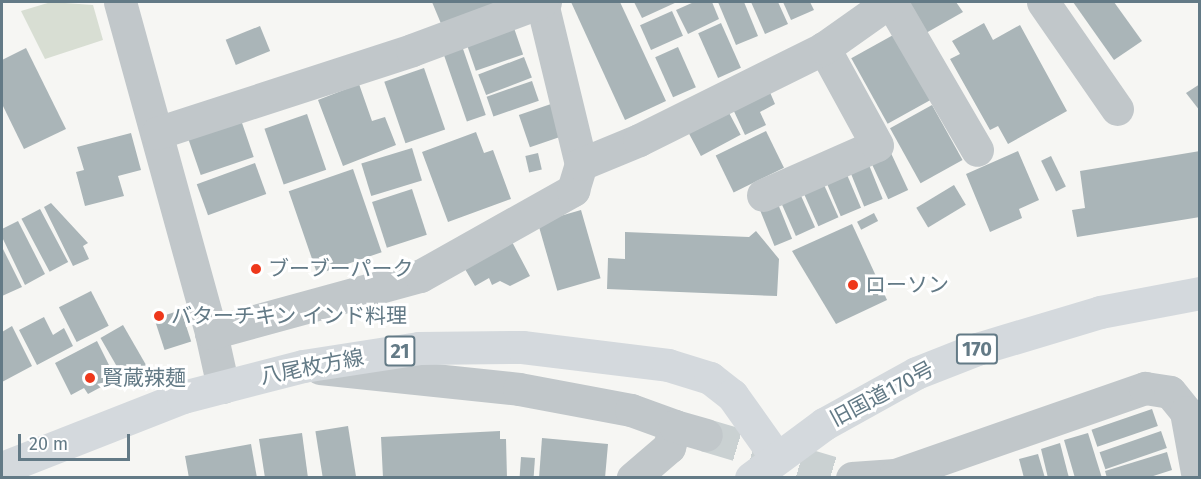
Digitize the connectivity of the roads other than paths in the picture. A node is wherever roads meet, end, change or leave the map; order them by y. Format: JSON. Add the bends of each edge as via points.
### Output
{"nodes":[{"id":1,"x":120,"y":2,"type":"edge"},
{"id":2,"x":543,"y":2,"type":"edge"},
{"id":3,"x":890,"y":2,"type":"edge"},
{"id":4,"x":1043,"y":2,"type":"edge"},
{"id":5,"x":824,"y":48,"type":"junction"},
{"id":6,"x":1117,"y":109,"type":"dead end"},
{"id":7,"x":157,"y":133,"type":"junction"},
{"id":8,"x":977,"y":150,"type":"dead end"},
{"id":9,"x":581,"y":164,"type":"junction"},
{"id":10,"x":763,"y":195,"type":"dead end"},
{"id":11,"x":1200,"y":292,"type":"edge"},
{"id":12,"x":211,"y":333,"type":"junction"},
{"id":13,"x":303,"y":366,"type":"junction"},
{"id":14,"x":223,"y":387,"type":"junction"},
{"id":15,"x":1193,"y":411,"type":"edge"},
{"id":16,"x":675,"y":426,"type":"junction"},
{"id":17,"x":706,"y":435,"type":"tunnel mouth"},
{"id":18,"x":776,"y":457,"type":"junction"},
{"id":19,"x":2,"y":468,"type":"edge"},
{"id":20,"x":633,"y":477,"type":"edge"},
{"id":21,"x":751,"y":477,"type":"edge"},
{"id":22,"x":852,"y":477,"type":"edge"},
{"id":23,"x":1198,"y":477,"type":"edge"}],
"edges":[{"from":1,"to":7,"type":"street"},
{"from":2,"to":7,"type":"street"},
{"from":2,"to":9,"type":"street"},
{"from":3,"to":5,"type":"street"},
{"from":3,"to":8,"type":"street"},
{"from":4,"to":6,"type":"street"},
{"from":5,"to":9,"type":"street","via":[[639,140]]},
{"from":5,"to":10,"type":"street","via":[[876,145]]},
{"from":7,"to":12,"type":"street"},
{"from":9,"to":12,"type":"street","via":[[573,190],[420,276]]},
{"from":11,"to":18,"type":"main road","name":"旧国道170号","number":"170","via":[[1100,312],[977,349],[916,373],[824,424]]},
{"from":12,"to":14,"type":"street"},
{"from":13,"to":14,"type":"main road","name":"八尾枚方線","number":"21"},
{"from":13,"to":16,"type":"street","via":[[519,389],[631,410]]},
{"from":13,"to":18,"type":"main road","name":"八尾枚方線","number":"21","via":[[418,348],[522,347],[668,365],[710,378],[732,395]]},
{"from":14,"to":19,"type":"main road","name":"八尾枚方線","number":"21","via":[[183,397]]},
{"from":15,"to":22,"type":"street","via":[[1170,392],[1145,388],[895,474]]},
{"from":15,"to":23,"type":"street"},
{"from":16,"to":17,"type":"street"},
{"from":16,"to":20,"type":"street","via":[[669,447]]},
{"from":18,"to":21,"type":"main road","name":"旧国道170号","number":"170"}]}
